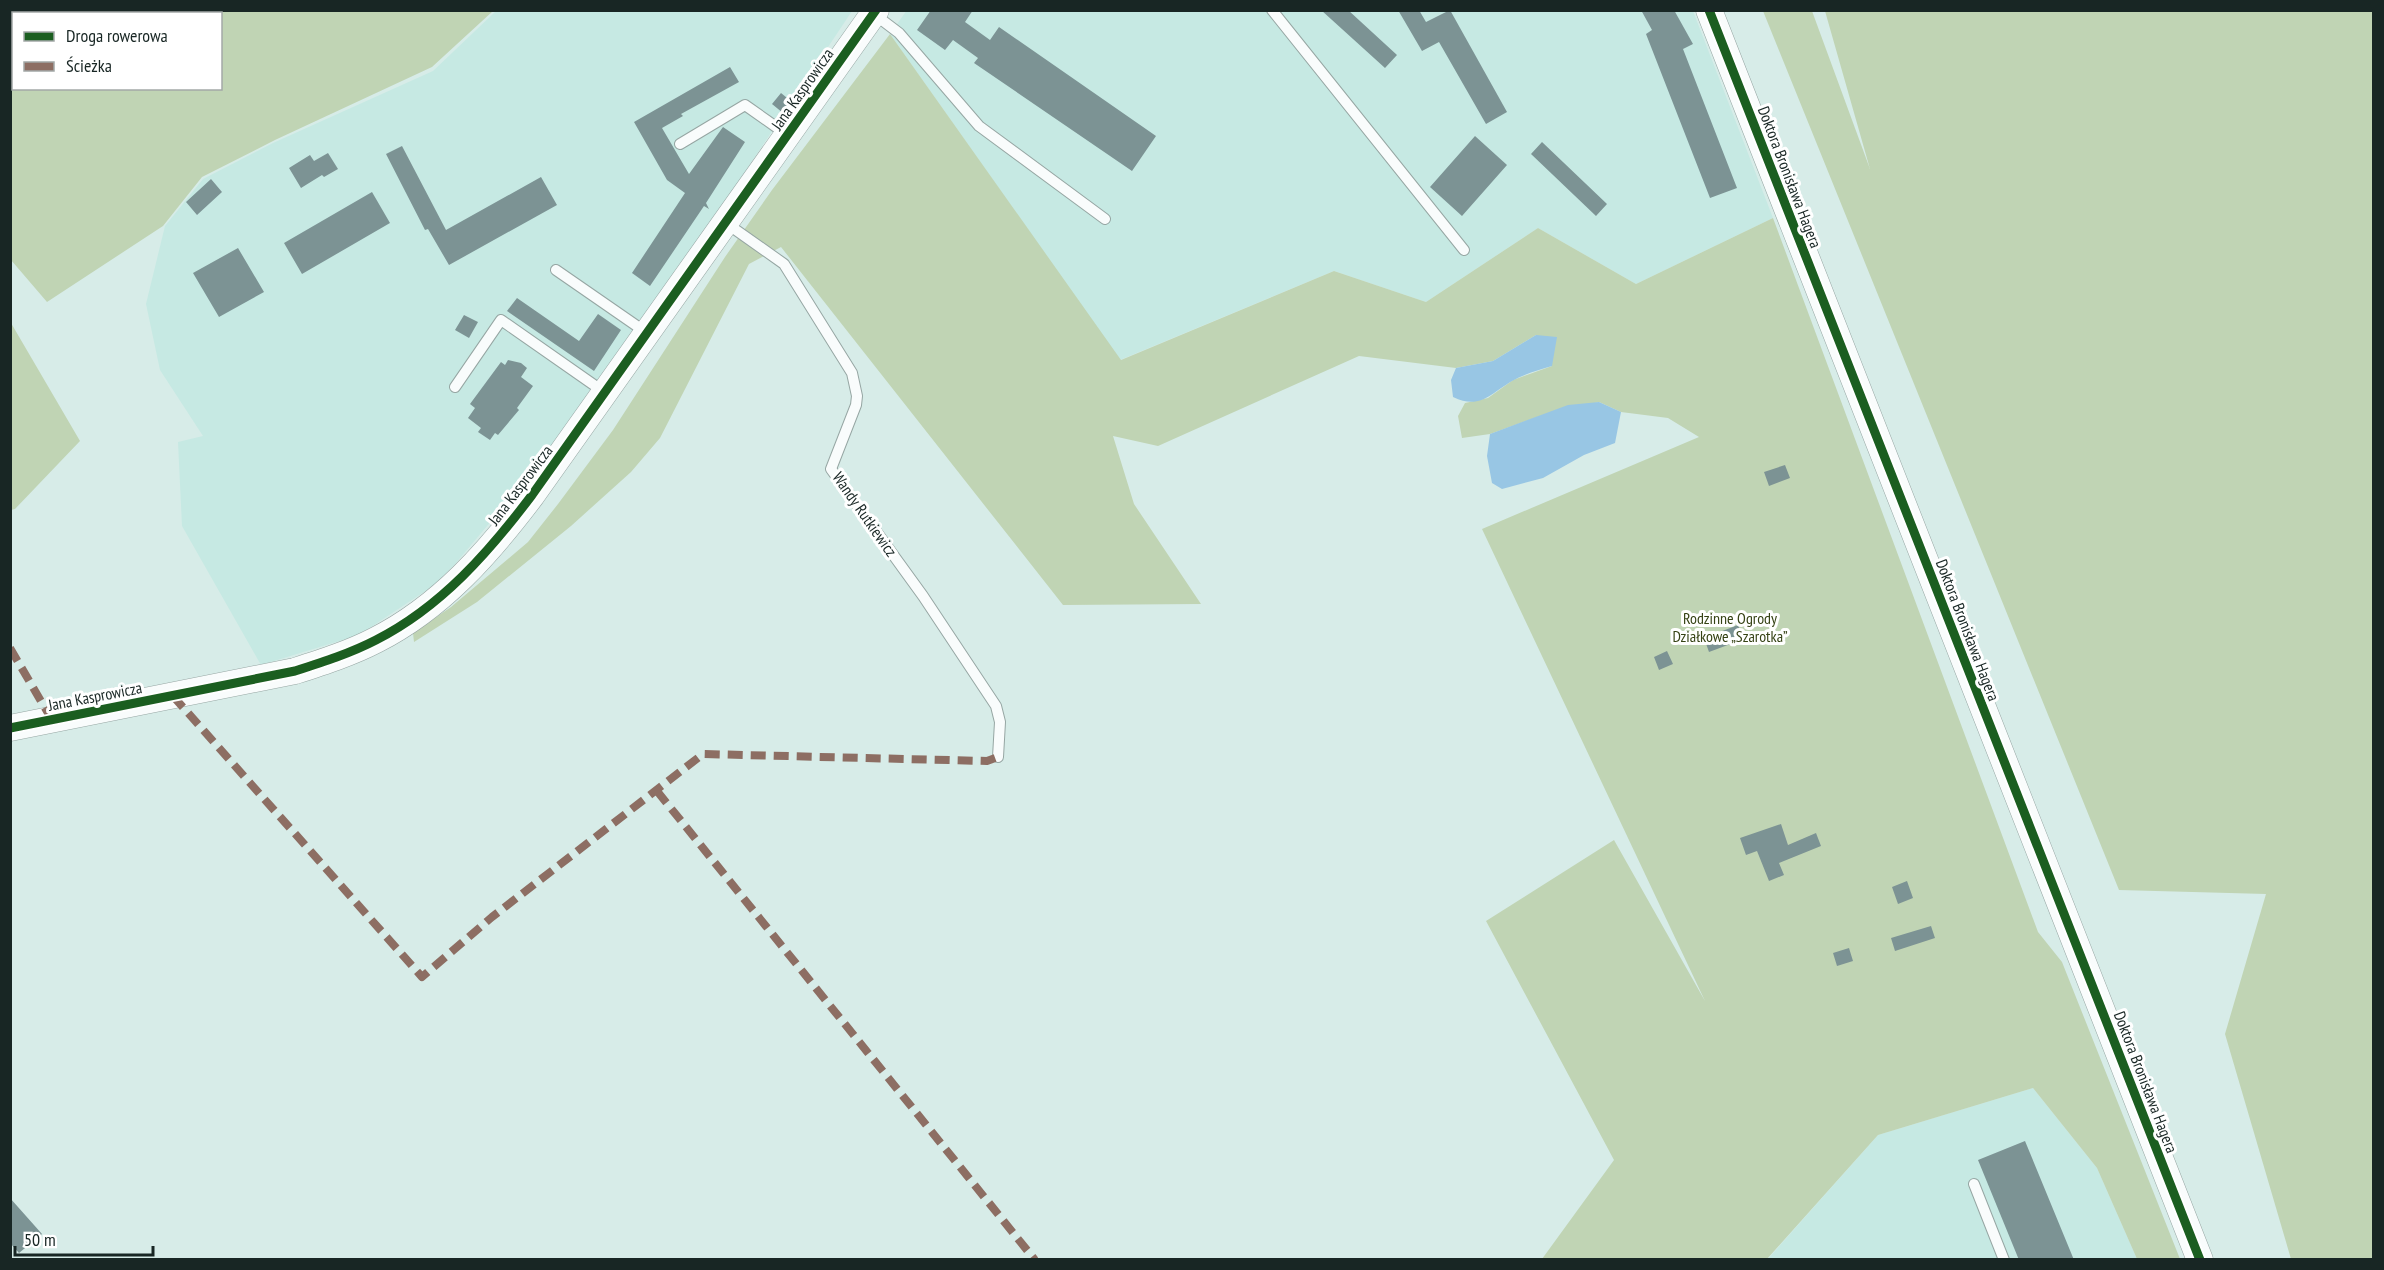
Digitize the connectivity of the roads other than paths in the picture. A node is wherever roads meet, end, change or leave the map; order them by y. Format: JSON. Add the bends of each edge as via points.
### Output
{"nodes":[{"id":1,"x":1272,"y":10,"type":"edge"},
{"id":2,"x":1709,"y":10,"type":"edge"},
{"id":3,"x":875,"y":12,"type":"edge"},
{"id":4,"x":789,"y":133,"type":"junction"},
{"id":5,"x":680,"y":144,"type":"dead end"},
{"id":6,"x":1105,"y":219,"type":"dead end"},
{"id":7,"x":726,"y":223,"type":"junction"},
{"id":8,"x":1464,"y":250,"type":"dead end"},
{"id":9,"x":556,"y":270,"type":"dead end"},
{"id":10,"x":647,"y":333,"type":"junction"},
{"id":11,"x":455,"y":387,"type":"dead end"},
{"id":12,"x":605,"y":393,"type":"junction"},
{"id":13,"x":10,"y":728,"type":"edge"},
{"id":14,"x":998,"y":757,"type":"dead end"},
{"id":15,"x":1974,"y":1184,"type":"dead end"},
{"id":16,"x":2004,"y":1260,"type":"edge"},
{"id":17,"x":2200,"y":1260,"type":"edge"}],
"edges":[{"from":1,"to":8,"type":"lane"},
{"from":2,"to":17,"type":"street","name":"Doktora Bronisława Hagera"},
{"from":3,"to":4,"type":"street","name":"Jana Kasprowicza"},
{"from":3,"to":6,"type":"lane","via":[[899,33],[979,126]]},
{"from":4,"to":5,"type":"lane","via":[[744,105]]},
{"from":4,"to":7,"type":"street","name":"Jana Kasprowicza"},
{"from":7,"to":10,"type":"street","name":"Jana Kasprowicza"},
{"from":7,"to":14,"type":"lane","name":"Wandy Rutkiewicz","via":[[784,264],[852,373],[856,405],[831,469],[996,706],[1000,722]]},
{"from":9,"to":10,"type":"lane"},
{"from":10,"to":12,"type":"street","name":"Jana Kasprowicza"},
{"from":11,"to":12,"type":"lane","via":[[501,320]]},
{"from":12,"to":13,"type":"street","name":"Jana Kasprowicza","via":[[532,495],[473,568],[438,600],[376,640],[295,671]]},
{"from":15,"to":16,"type":"lane"}]}
